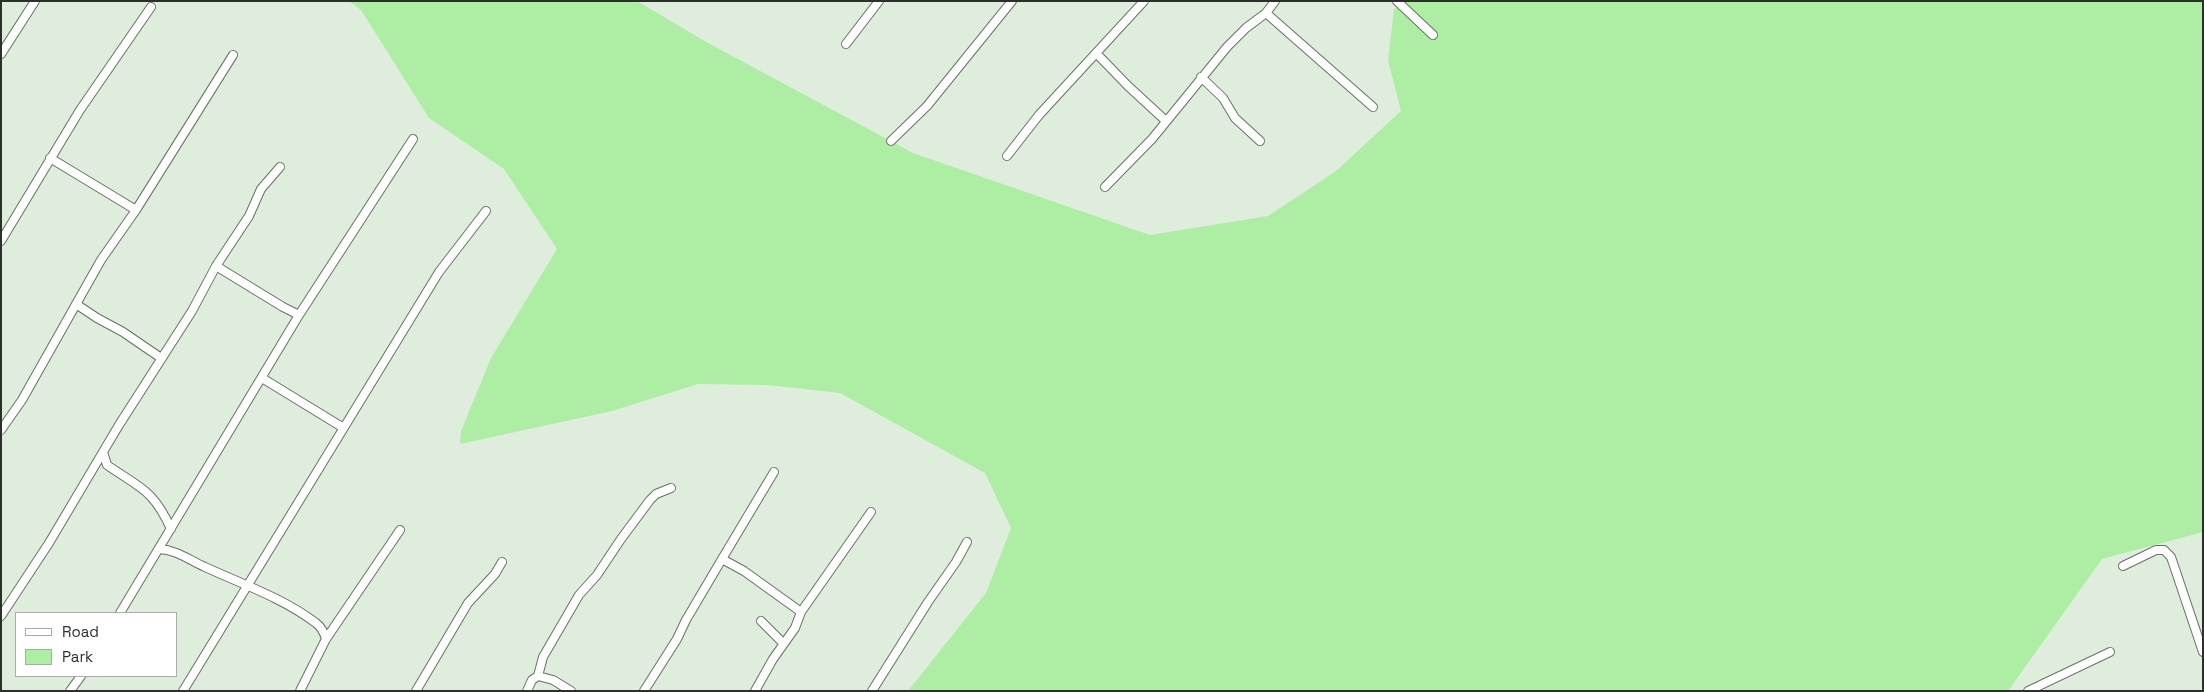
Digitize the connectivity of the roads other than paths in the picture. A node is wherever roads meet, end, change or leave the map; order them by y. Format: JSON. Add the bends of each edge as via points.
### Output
{"nodes":[{"id":1,"x":35,"y":1,"type":"edge"},
{"id":2,"x":879,"y":1,"type":"edge"},
{"id":3,"x":1012,"y":1,"type":"edge"},
{"id":4,"x":1144,"y":1,"type":"edge"},
{"id":5,"x":1275,"y":1,"type":"edge"},
{"id":6,"x":1397,"y":1,"type":"edge"},
{"id":7,"x":151,"y":7,"type":"dead end"},
{"id":8,"x":1266,"y":13,"type":"junction"},
{"id":9,"x":1433,"y":35,"type":"dead end"},
{"id":10,"x":846,"y":44,"type":"dead end"},
{"id":11,"x":1096,"y":53,"type":"junction"},
{"id":12,"x":1,"y":54,"type":"edge"},
{"id":13,"x":233,"y":55,"type":"dead end"},
{"id":14,"x":1201,"y":77,"type":"junction"},
{"id":15,"x":1372,"y":107,"type":"dead end"},
{"id":16,"x":1166,"y":120,"type":"junction"},
{"id":17,"x":413,"y":139,"type":"dead end"},
{"id":18,"x":891,"y":141,"type":"dead end"},
{"id":19,"x":1260,"y":142,"type":"dead end"},
{"id":20,"x":1007,"y":156,"type":"dead end"},
{"id":21,"x":50,"y":158,"type":"junction"},
{"id":22,"x":280,"y":166,"type":"dead end"},
{"id":23,"x":1105,"y":187,"type":"dead end"},
{"id":24,"x":136,"y":210,"type":"junction"},
{"id":25,"x":486,"y":211,"type":"dead end"},
{"id":26,"x":1,"y":241,"type":"edge"},
{"id":27,"x":216,"y":266,"type":"junction"},
{"id":28,"x":76,"y":304,"type":"junction"},
{"id":29,"x":299,"y":315,"type":"junction"},
{"id":30,"x":162,"y":358,"type":"junction"},
{"id":31,"x":262,"y":378,"type":"junction"},
{"id":32,"x":342,"y":427,"type":"junction"},
{"id":33,"x":1,"y":430,"type":"edge"},
{"id":34,"x":103,"y":452,"type":"junction"},
{"id":35,"x":107,"y":465,"type":"junction"},
{"id":36,"x":94,"y":466,"type":"junction"},
{"id":37,"x":774,"y":472,"type":"dead end"},
{"id":38,"x":671,"y":488,"type":"dead end"},
{"id":39,"x":871,"y":512,"type":"dead end"},
{"id":40,"x":171,"y":528,"type":"junction"},
{"id":41,"x":400,"y":530,"type":"dead end"},
{"id":42,"x":966,"y":542,"type":"dead end"},
{"id":43,"x":159,"y":549,"type":"junction"},
{"id":44,"x":722,"y":559,"type":"junction"},
{"id":45,"x":502,"y":562,"type":"dead end"},
{"id":46,"x":2123,"y":566,"type":"dead end"},
{"id":47,"x":248,"y":585,"type":"junction"},
{"id":48,"x":121,"y":612,"type":"edge"},
{"id":49,"x":801,"y":612,"type":"junction"},
{"id":50,"x":1,"y":616,"type":"edge"},
{"id":51,"x":761,"y":621,"type":"dead end"},
{"id":52,"x":326,"y":638,"type":"junction"},
{"id":53,"x":783,"y":643,"type":"junction"},
{"id":54,"x":2110,"y":652,"type":"dead end"},
{"id":55,"x":2203,"y":652,"type":"edge"},
{"id":56,"x":538,"y":676,"type":"junction"},
{"id":57,"x":79,"y":677,"type":"edge"},
{"id":58,"x":70,"y":691,"type":"edge"},
{"id":59,"x":183,"y":691,"type":"edge"},
{"id":60,"x":300,"y":691,"type":"edge"},
{"id":61,"x":416,"y":691,"type":"edge"},
{"id":62,"x":527,"y":691,"type":"edge"},
{"id":63,"x":571,"y":691,"type":"edge"},
{"id":64,"x":644,"y":691,"type":"edge"},
{"id":65,"x":755,"y":691,"type":"edge"},
{"id":66,"x":872,"y":691,"type":"edge"},
{"id":67,"x":2028,"y":691,"type":"edge"}],
"edges":[{"from":1,"to":12,"type":"street"},
{"from":2,"to":10,"type":"street"},
{"from":3,"to":18,"type":"street","via":[[927,106]]},
{"from":4,"to":11,"type":"street"},
{"from":5,"to":8,"type":"street"},
{"from":6,"to":9,"type":"street"},
{"from":7,"to":21,"type":"street"},
{"from":8,"to":14,"type":"street","via":[[1246,28]]},
{"from":8,"to":15,"type":"street"},
{"from":11,"to":16,"type":"street"},
{"from":11,"to":20,"type":"street","via":[[1039,115]]},
{"from":13,"to":24,"type":"street"},
{"from":14,"to":16,"type":"street"},
{"from":14,"to":19,"type":"street","via":[[1224,98],[1235,118]]},
{"from":16,"to":23,"type":"street"},
{"from":17,"to":29,"type":"street"},
{"from":21,"to":24,"type":"street"},
{"from":21,"to":26,"type":"street"},
{"from":22,"to":27,"type":"street","via":[[261,189],[250,216]]},
{"from":24,"to":28,"type":"street","via":[[101,260]]},
{"from":25,"to":32,"type":"street","via":[[439,272]]},
{"from":27,"to":29,"type":"street"},
{"from":27,"to":30,"type":"street"},
{"from":28,"to":30,"type":"street"},
{"from":28,"to":33,"type":"street","via":[[22,400]]},
{"from":29,"to":31,"type":"street"},
{"from":30,"to":34,"type":"street"},
{"from":31,"to":32,"type":"street"},
{"from":31,"to":40,"type":"street"},
{"from":32,"to":47,"type":"street"},
{"from":34,"to":35,"type":"street"},
{"from":34,"to":36,"type":"street"},
{"from":35,"to":36,"type":"street"},
{"from":35,"to":40,"type":"street","via":[[144,489],[162,510]]},
{"from":36,"to":50,"type":"street"},
{"from":37,"to":44,"type":"street"},
{"from":38,"to":56,"type":"street","via":[[650,500],[597,576],[579,595],[544,657]]},
{"from":39,"to":49,"type":"street"},
{"from":40,"to":43,"type":"street"},
{"from":41,"to":52,"type":"street"},
{"from":42,"to":66,"type":"street"},
{"from":43,"to":47,"type":"street","via":[[172,549]]},
{"from":43,"to":48,"type":"street"},
{"from":44,"to":49,"type":"street"},
{"from":44,"to":64,"type":"street"},
{"from":45,"to":61,"type":"street","via":[[468,603]]},
{"from":46,"to":55,"type":"street","via":[[2156,550],[2164,550],[2171,556]]},
{"from":47,"to":52,"type":"street","via":[[316,623]]},
{"from":47,"to":59,"type":"street"},
{"from":49,"to":53,"type":"street","via":[[795,628]]},
{"from":51,"to":53,"type":"street"},
{"from":52,"to":60,"type":"street"},
{"from":53,"to":65,"type":"street"},
{"from":54,"to":67,"type":"street"},
{"from":56,"to":62,"type":"street"},
{"from":56,"to":63,"type":"street"},
{"from":57,"to":58,"type":"street"}]}
